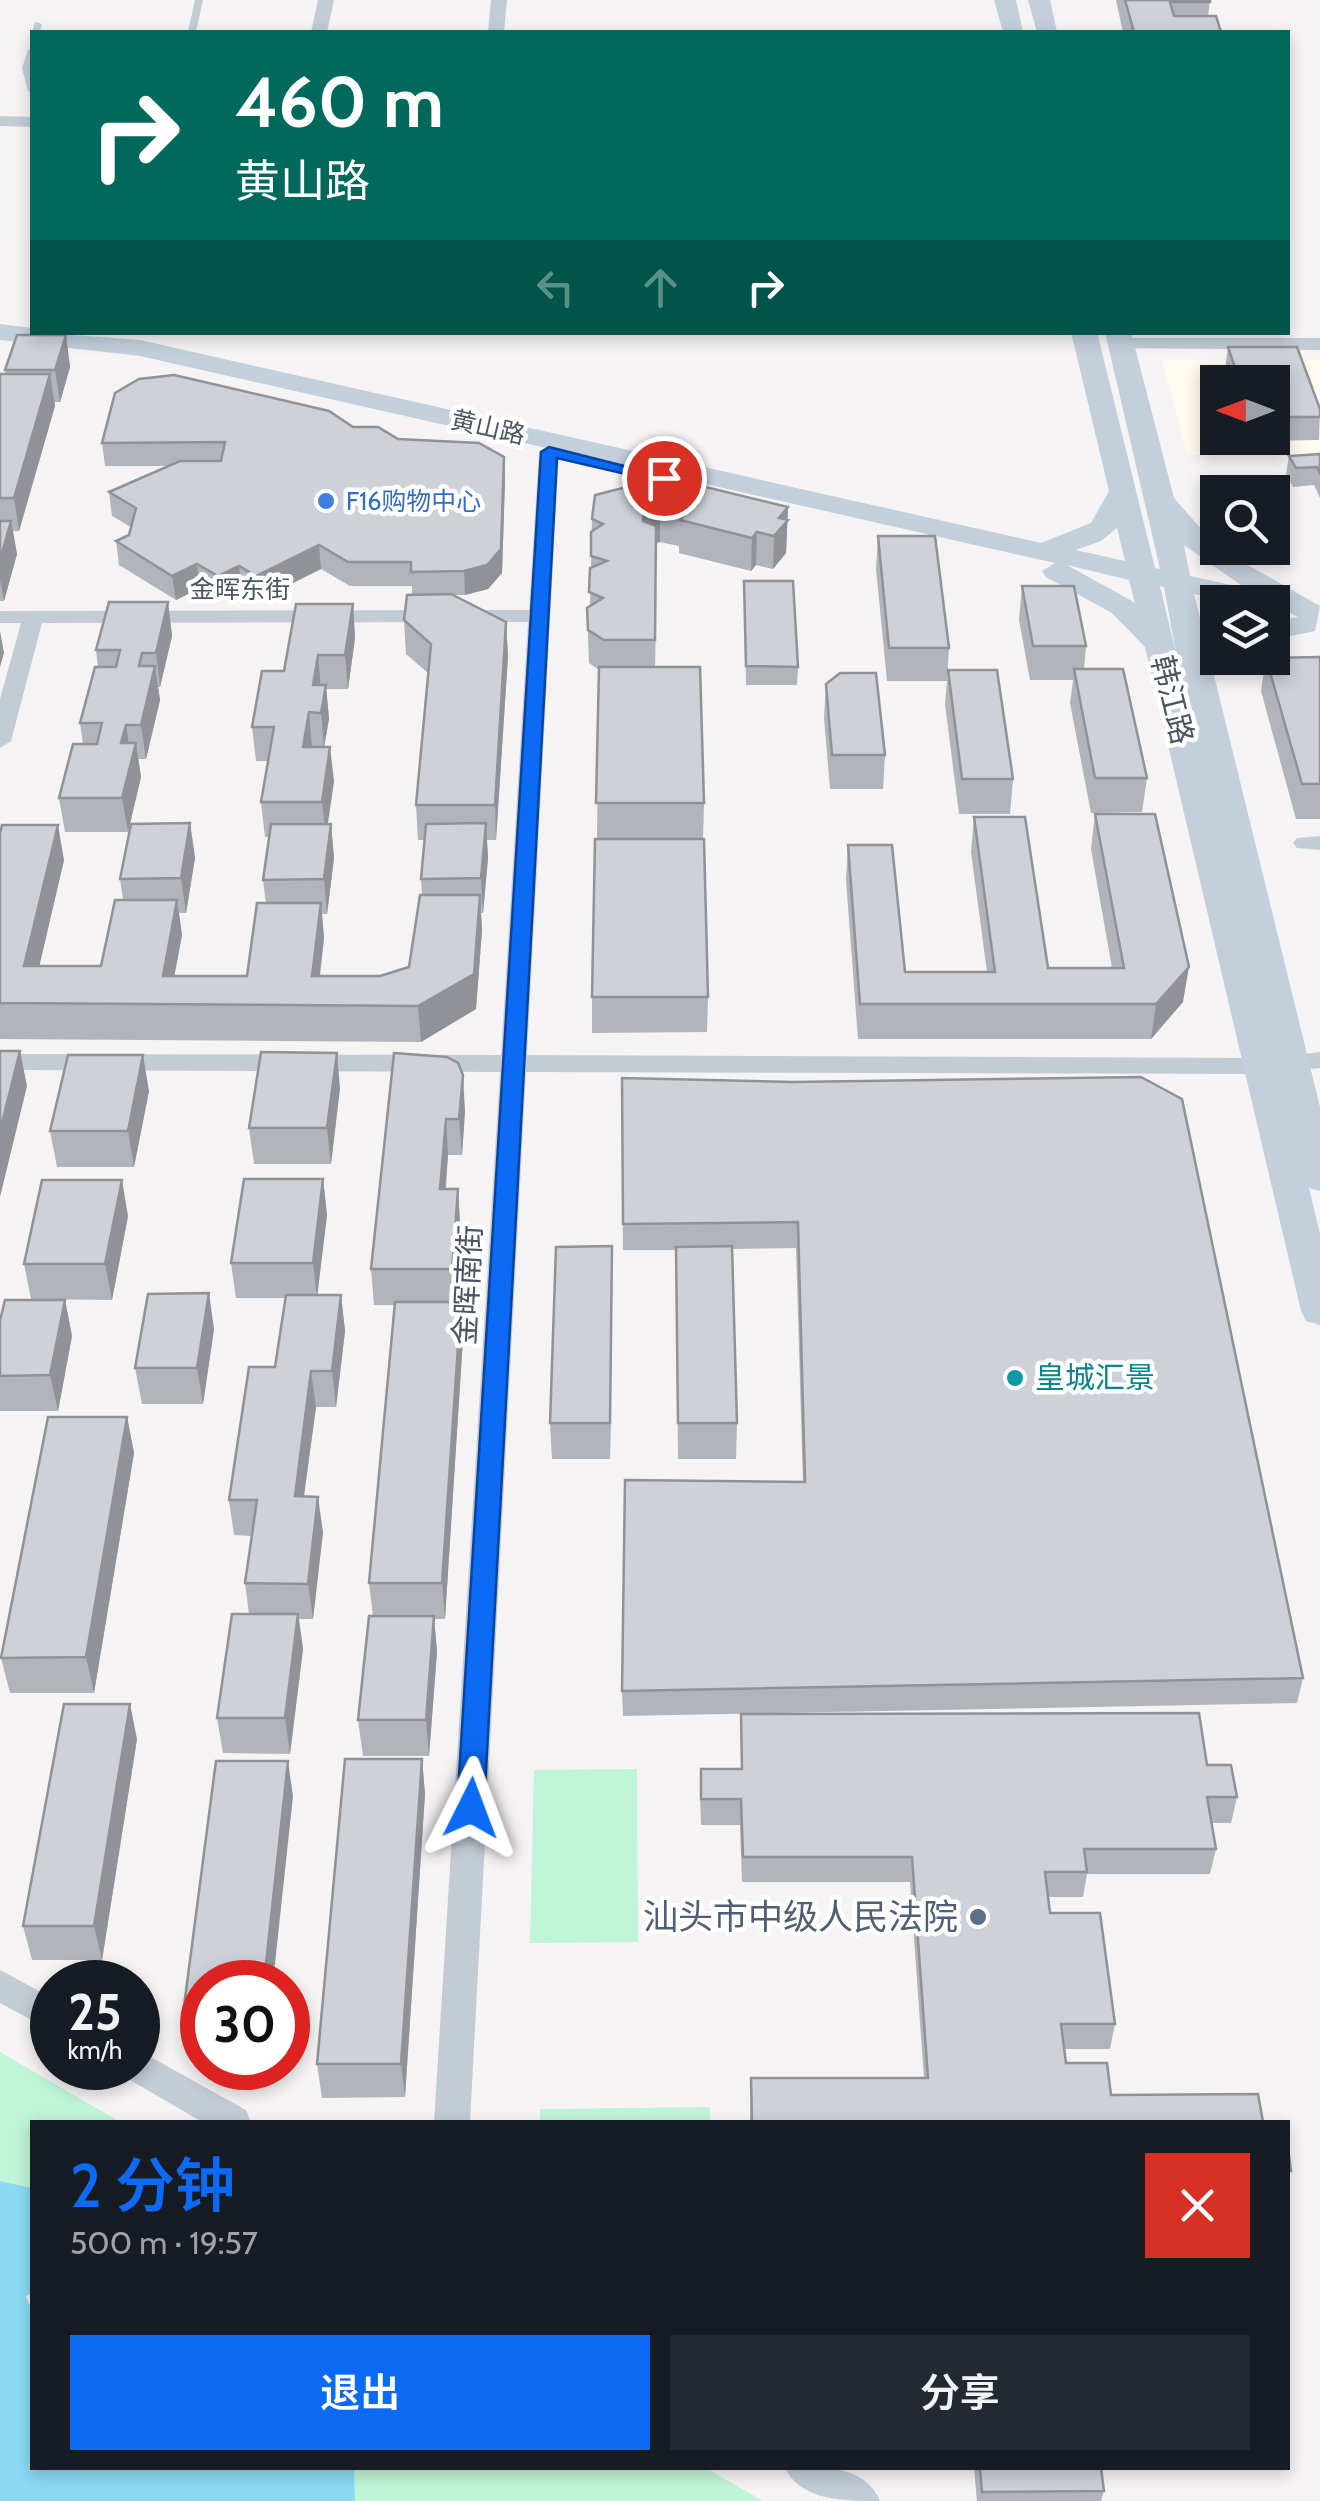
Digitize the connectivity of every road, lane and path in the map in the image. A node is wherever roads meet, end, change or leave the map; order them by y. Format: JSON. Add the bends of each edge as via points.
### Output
{"nodes":[{"id":1,"x":200,"y":0,"type":"edge"},
{"id":2,"x":326,"y":0,"type":"edge"},
{"id":3,"x":499,"y":0,"type":"edge"},
{"id":4,"x":1005,"y":0,"type":"edge"},
{"id":5,"x":1039,"y":0,"type":"edge"},
{"id":6,"x":192,"y":30,"type":"edge"},
{"id":7,"x":319,"y":30,"type":"edge"},
{"id":8,"x":496,"y":30,"type":"edge"},
{"id":9,"x":1012,"y":30,"type":"edge"},
{"id":10,"x":1046,"y":30,"type":"edge"},
{"id":11,"x":30,"y":56,"type":"edge"},
{"id":12,"x":30,"y":83,"type":"edge"},
{"id":13,"x":0,"y":121,"type":"edge"},
{"id":14,"x":30,"y":122,"type":"edge"},
{"id":15,"x":0,"y":332,"type":"edge"},
{"id":16,"x":1085,"y":335,"type":"edge"},
{"id":17,"x":1120,"y":338,"type":"edge"},
{"id":18,"x":0,"y":342,"type":"edge"},
{"id":19,"x":1320,"y":344,"type":"edge"},
{"id":20,"x":549,"y":452,"type":"junction"},
{"id":21,"x":1120,"y":495,"type":"junction"},
{"id":22,"x":1160,"y":496,"type":"junction"},
{"id":23,"x":1041,"y":559,"type":"junction"},
{"id":24,"x":1141,"y":581,"type":"junction"},
{"id":25,"x":1178,"y":590,"type":"junction"},
{"id":26,"x":1200,"y":593,"type":"edge"},
{"id":27,"x":1200,"y":599,"type":"edge"},
{"id":28,"x":1290,"y":611,"type":"edge"},
{"id":29,"x":539,"y":616,"type":"junction"},
{"id":30,"x":0,"y":617,"type":"edge"},
{"id":31,"x":33,"y":617,"type":"junction"},
{"id":32,"x":1314,"y":620,"type":"edge"},
{"id":33,"x":1157,"y":642,"type":"junction"},
{"id":34,"x":1200,"y":647,"type":"edge"},
{"id":35,"x":1209,"y":675,"type":"edge"},
{"id":36,"x":0,"y":741,"type":"edge"},
{"id":37,"x":514,"y":1060,"type":"junction"},
{"id":38,"x":0,"y":1062,"type":"edge"},
{"id":39,"x":1292,"y":1063,"type":"edge"},
{"id":40,"x":1320,"y":1180,"type":"edge"},
{"id":41,"x":1320,"y":1311,"type":"edge"},
{"id":42,"x":0,"y":1985,"type":"edge"},
{"id":43,"x":30,"y":2003,"type":"edge"},
{"id":44,"x":160,"y":2079,"type":"edge"},
{"id":45,"x":230,"y":2120,"type":"edge"},
{"id":46,"x":452,"y":2120,"type":"edge"},
{"id":47,"x":808,"y":2470,"type":"edge"},
{"id":48,"x":860,"y":2501,"type":"edge"}],
"edges":[{"from":1,"to":6,"type":"lane"},
{"from":2,"to":7,"type":"street"},
{"from":3,"to":8,"type":"street"},
{"from":4,"to":9,"type":"street"},
{"from":5,"to":10,"type":"street"},
{"from":11,"to":12,"type":"lane"},
{"from":13,"to":14,"type":"street"},
{"from":15,"to":23,"type":"street","name":"黄山路","via":[[140,348]]},
{"from":16,"to":21,"type":"street","name":"韩江路"},
{"from":17,"to":19,"type":"street"},
{"from":17,"to":22,"type":"street","name":"韩江路"},
{"from":18,"to":20,"type":"street","name":"黄山路","via":[[140,359]]},
{"from":20,"to":23,"type":"street","name":"黄山路"},
{"from":20,"to":29,"type":"street","name":"金晖南街"},
{"from":21,"to":23,"type":"street","via":[[1116,517],[1100,531]]},
{"from":21,"to":24,"type":"street","name":"韩江路"},
{"from":22,"to":25,"type":"street","name":"韩江路"},
{"from":22,"to":32,"type":"street","via":[[1196,542]]},
{"from":23,"to":24,"type":"street","name":"黄山路"},
{"from":23,"to":33,"type":"street","via":[[1122,607]]},
{"from":24,"to":25,"type":"street","name":"黄山路"},
{"from":24,"to":33,"type":"street","name":"韩江路"},
{"from":25,"to":26,"type":"street","name":"黄山路"},
{"from":25,"to":27,"type":"street","name":"黄山路"},
{"from":25,"to":34,"type":"street","name":"韩江路"},
{"from":28,"to":32,"type":"street","name":"黄山路"},
{"from":29,"to":31,"type":"street","name":"金晖东街"},
{"from":29,"to":37,"type":"street","name":"金晖南街"},
{"from":30,"to":31,"type":"street","name":"金晖东街"},
{"from":31,"to":36,"type":"street"},
{"from":33,"to":39,"type":"street","name":"韩江路"},
{"from":35,"to":39,"type":"street","name":"韩江路"},
{"from":37,"to":38,"type":"street"},
{"from":37,"to":39,"type":"street"},
{"from":37,"to":46,"type":"street","name":"金晖南街"},
{"from":39,"to":40,"type":"street","name":"韩江路"},
{"from":39,"to":41,"type":"street","name":"韩江路"},
{"from":42,"to":43,"type":"street"},
{"from":44,"to":45,"type":"street"},
{"from":47,"to":48,"type":"street"}]}
